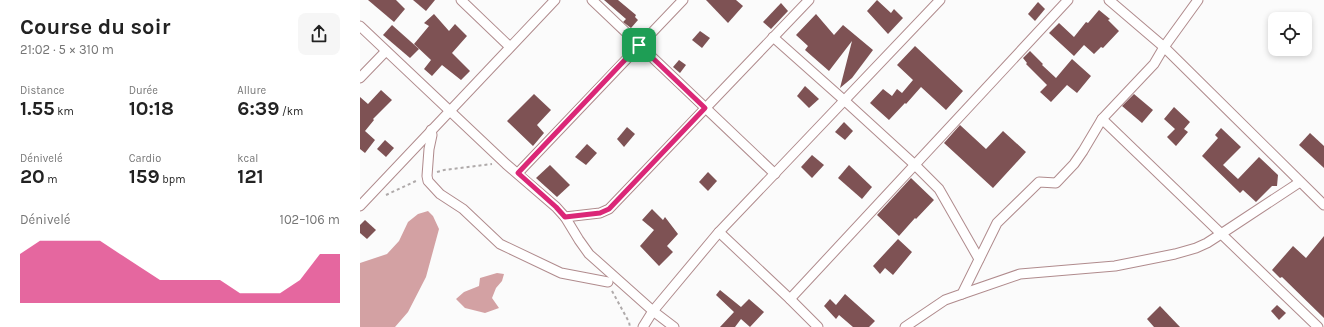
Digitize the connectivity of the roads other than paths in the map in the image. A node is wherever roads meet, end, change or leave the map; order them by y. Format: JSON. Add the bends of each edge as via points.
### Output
{"nodes":[{"id":1,"x":461,"y":0,"type":"edge"},
{"id":2,"x":555,"y":0,"type":"edge"},
{"id":3,"x":592,"y":0,"type":"edge"},
{"id":4,"x":683,"y":0,"type":"edge"},
{"id":5,"x":809,"y":0,"type":"edge"},
{"id":6,"x":940,"y":0,"type":"edge"},
{"id":7,"x":1068,"y":0,"type":"edge"},
{"id":8,"x":1109,"y":0,"type":"edge"},
{"id":9,"x":1198,"y":0,"type":"edge"},
{"id":10,"x":360,"y":26,"type":"edge"},
{"id":11,"x":773,"y":37,"type":"junction"},
{"id":12,"x":639,"y":45,"type":"junction"},
{"id":13,"x":510,"y":47,"type":"junction"},
{"id":14,"x":1164,"y":47,"type":"junction"},
{"id":15,"x":386,"y":51,"type":"junction"},
{"id":16,"x":360,"y":78,"type":"edge"},
{"id":17,"x":845,"y":101,"type":"junction"},
{"id":18,"x":705,"y":108,"type":"junction"},
{"id":19,"x":450,"y":111,"type":"junction"},
{"id":20,"x":1102,"y":119,"type":"junction"},
{"id":21,"x":431,"y":130,"type":"junction"},
{"id":22,"x":915,"y":165,"type":"junction"},
{"id":23,"x":518,"y":173,"type":"junction"},
{"id":24,"x":774,"y":174,"type":"junction"},
{"id":25,"x":1300,"y":182,"type":"junction"},
{"id":26,"x":1324,"y":205,"type":"edge"},
{"id":27,"x":360,"y":206,"type":"edge"},
{"id":28,"x":565,"y":217,"type":"junction"},
{"id":29,"x":719,"y":232,"type":"junction"},
{"id":30,"x":1221,"y":234,"type":"junction"},
{"id":31,"x":979,"y":259,"type":"junction"},
{"id":32,"x":608,"y":282,"type":"dead end"},
{"id":33,"x":962,"y":294,"type":"junction"},
{"id":34,"x":790,"y":299,"type":"junction"},
{"id":35,"x":653,"y":311,"type":"junction"},
{"id":36,"x":643,"y":327,"type":"edge"},
{"id":37,"x":674,"y":327,"type":"edge"},
{"id":38,"x":818,"y":327,"type":"edge"},
{"id":39,"x":906,"y":327,"type":"edge"},
{"id":40,"x":1318,"y":327,"type":"edge"}],
"edges":[{"from":1,"to":13,"type":"street"},
{"from":2,"to":13,"type":"street"},
{"from":3,"to":12,"type":"street"},
{"from":4,"to":12,"type":"street"},
{"from":5,"to":11,"type":"street"},
{"from":6,"to":17,"type":"street"},
{"from":7,"to":22,"type":"street"},
{"from":8,"to":14,"type":"street"},
{"from":9,"to":14,"type":"street"},
{"from":10,"to":15,"type":"street"},
{"from":11,"to":17,"type":"street"},
{"from":11,"to":18,"type":"street"},
{"from":12,"to":18,"type":"street"},
{"from":12,"to":23,"type":"street"},
{"from":13,"to":19,"type":"street"},
{"from":14,"to":20,"type":"street","via":[[1154,64]]},
{"from":14,"to":25,"type":"street"},
{"from":15,"to":16,"type":"street"},
{"from":15,"to":19,"type":"street"},
{"from":17,"to":22,"type":"street"},
{"from":17,"to":24,"type":"street"},
{"from":18,"to":24,"type":"street"},
{"from":18,"to":28,"type":"street","via":[[609,209],[600,213]]},
{"from":19,"to":21,"type":"street"},
{"from":19,"to":23,"type":"street"},
{"from":20,"to":30,"type":"street"},
{"from":20,"to":31,"type":"street","via":[[1074,164],[1056,183],[1039,182],[997,223]]},
{"from":21,"to":27,"type":"street"},
{"from":21,"to":32,"type":"street","via":[[427,176],[428,181],[440,194],[463,209],[500,244],[561,273]]},
{"from":22,"to":31,"type":"street","via":[[941,192]]},
{"from":22,"to":34,"type":"street"},
{"from":23,"to":28,"type":"street"},
{"from":24,"to":29,"type":"street"},
{"from":25,"to":26,"type":"street"},
{"from":25,"to":30,"type":"street"},
{"from":28,"to":35,"type":"street","via":[[584,249]]},
{"from":29,"to":34,"type":"street"},
{"from":29,"to":35,"type":"street"},
{"from":30,"to":33,"type":"street","via":[[1208,243],[1175,254],[1115,266],[1020,274]]},
{"from":30,"to":40,"type":"street"},
{"from":31,"to":33,"type":"street"},
{"from":33,"to":39,"type":"street","via":[[946,300]]},
{"from":34,"to":38,"type":"street"},
{"from":35,"to":36,"type":"street"},
{"from":35,"to":37,"type":"street"}]}
